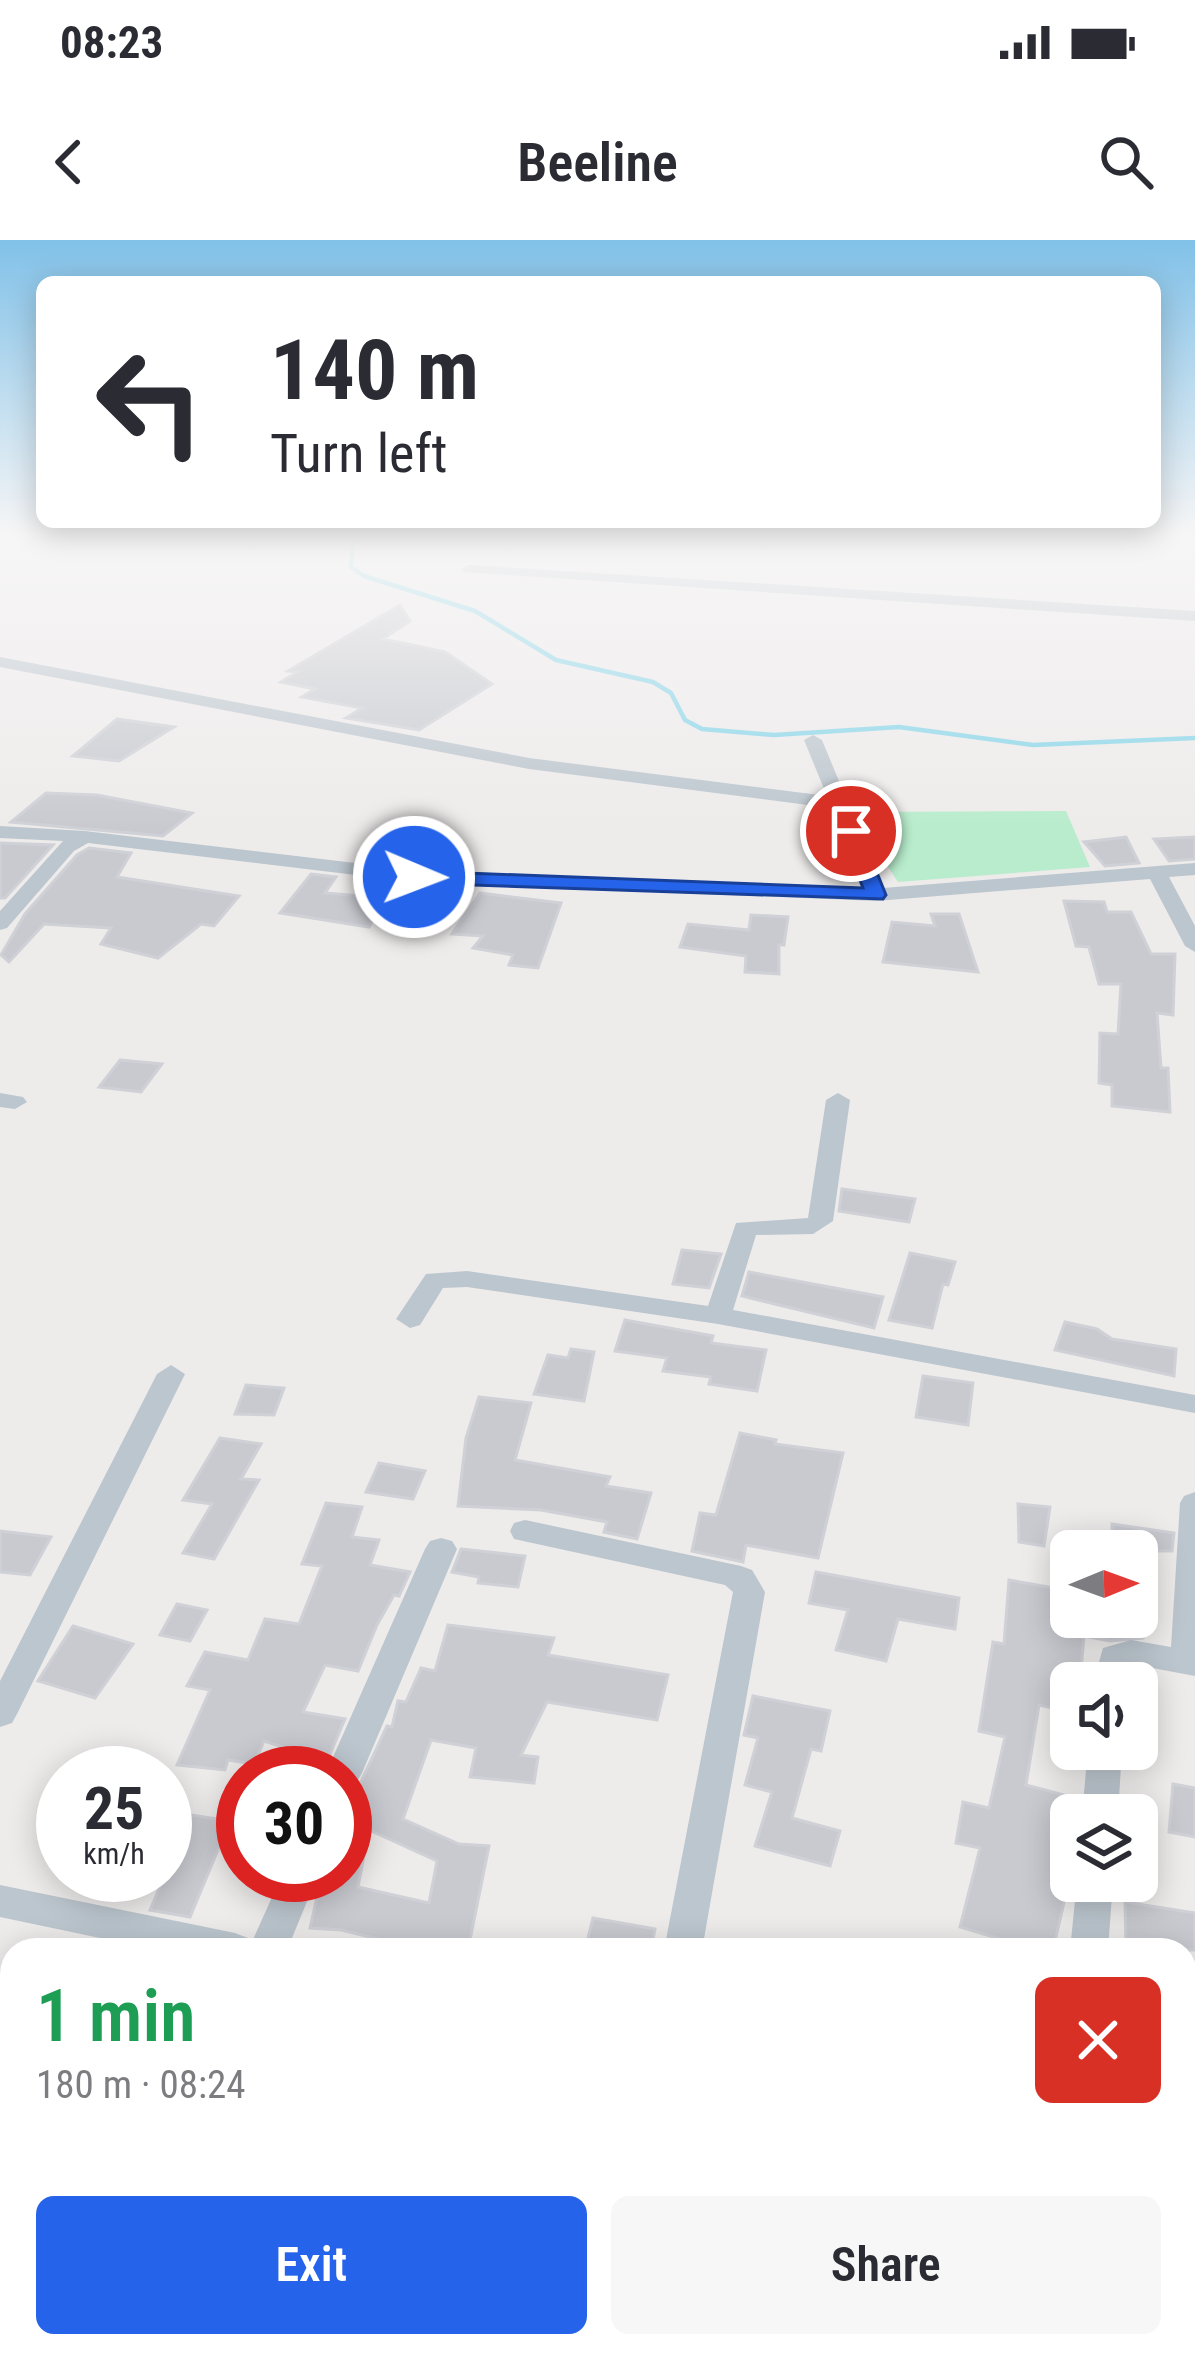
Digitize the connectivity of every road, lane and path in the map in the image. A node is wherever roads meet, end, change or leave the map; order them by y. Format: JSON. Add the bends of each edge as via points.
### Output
{"nodes":[{"id":1,"x":0,"y":662,"type":"edge"},
{"id":2,"x":813,"y":740,"type":"dead end"},
{"id":3,"x":839,"y":803,"type":"junction"},
{"id":4,"x":0,"y":832,"type":"edge"},
{"id":5,"x":85,"y":838,"type":"junction"},
{"id":6,"x":1195,"y":869,"type":"edge"},
{"id":7,"x":1157,"y":873,"type":"junction"},
{"id":8,"x":876,"y":895,"type":"junction"},
{"id":9,"x":0,"y":924,"type":"edge"},
{"id":10,"x":1195,"y":946,"type":"edge"},
{"id":11,"x":838,"y":1100,"type":"dead end"},
{"id":12,"x":718,"y":1316,"type":"junction"},
{"id":13,"x":410,"y":1319,"type":"dead end"},
{"id":14,"x":171,"y":1374,"type":"dead end"},
{"id":15,"x":1195,"y":1404,"type":"edge"},
{"id":16,"x":1195,"y":1503,"type":"edge"},
{"id":17,"x":525,"y":1531,"type":"dead end"},
{"id":18,"x":441,"y":1549,"type":"dead end"},
{"id":19,"x":1114,"y":1662,"type":"edge"},
{"id":20,"x":1191,"y":1663,"type":"edge"},
{"id":21,"x":0,"y":1714,"type":"edge"},
{"id":22,"x":356,"y":1746,"type":"edge"},
{"id":23,"x":289,"y":1902,"type":"edge"},
{"id":24,"x":1093,"y":1902,"type":"edge"},
{"id":25,"x":1,"y":1903,"type":"edge"},
{"id":26,"x":175,"y":1938,"type":"edge"},
{"id":27,"x":273,"y":1938,"type":"edge"},
{"id":28,"x":685,"y":1938,"type":"edge"},
{"id":29,"x":1090,"y":1938,"type":"edge"}],
"edges":[{"from":1,"to":3,"type":"street","via":[[504,760]]},
{"from":2,"to":3,"type":"street"},
{"from":3,"to":8,"type":"street"},
{"from":4,"to":5,"type":"street"},
{"from":5,"to":8,"type":"street","via":[[414,877]]},
{"from":5,"to":9,"type":"street"},
{"from":6,"to":7,"type":"street"},
{"from":7,"to":8,"type":"street"},
{"from":7,"to":10,"type":"street"},
{"from":11,"to":12,"type":"street","via":[[820,1221],[745,1228]]},
{"from":12,"to":13,"type":"street","via":[[446,1277],[435,1280]]},
{"from":12,"to":15,"type":"street"},
{"from":14,"to":21,"type":"street"},
{"from":16,"to":20,"type":"street"},
{"from":17,"to":28,"type":"street","via":[[741,1578],[749,1592]]},
{"from":18,"to":22,"type":"street"},
{"from":19,"to":20,"type":"street","via":[[1131,1652]]},
{"from":23,"to":27,"type":"street"},
{"from":24,"to":29,"type":"street"},
{"from":25,"to":26,"type":"street"}]}
